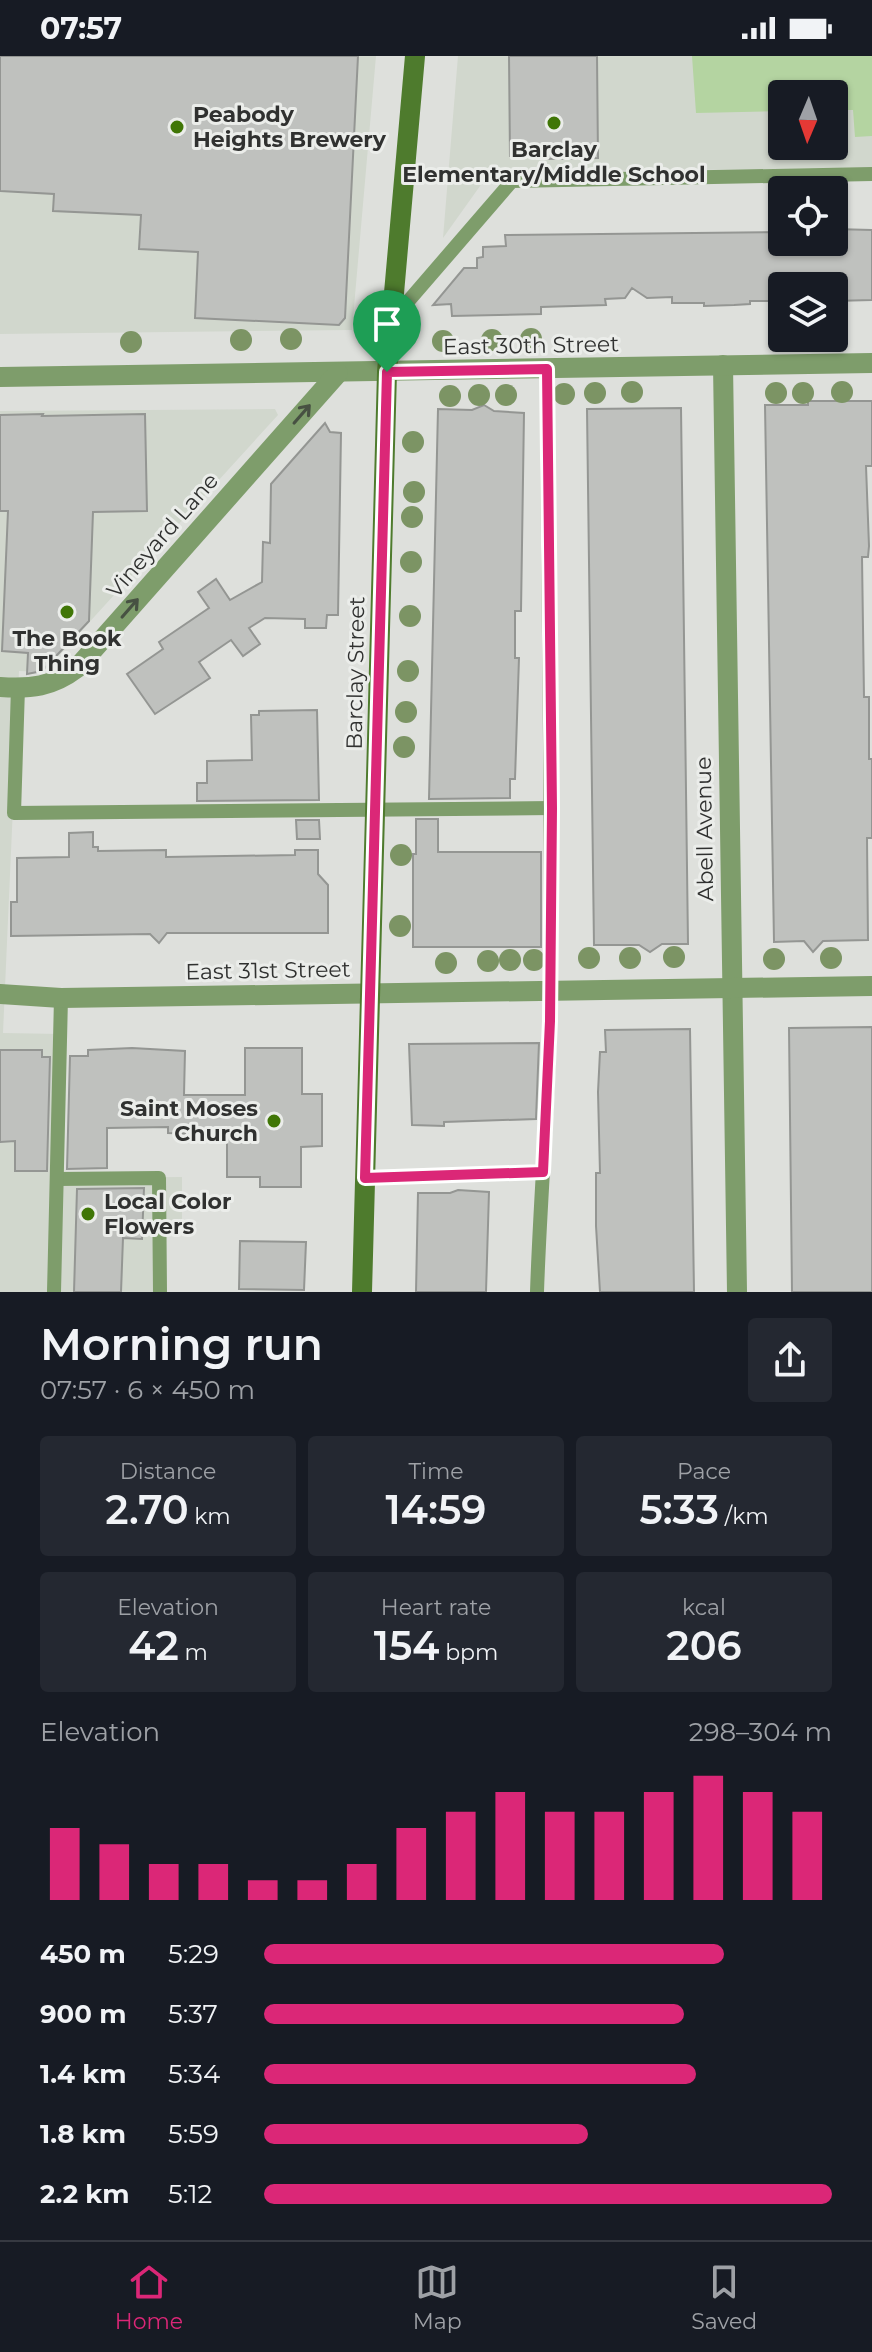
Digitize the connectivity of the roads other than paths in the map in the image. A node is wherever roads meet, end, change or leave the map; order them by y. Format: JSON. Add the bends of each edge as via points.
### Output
{"nodes":[{"id":1,"x":415,"y":56,"type":"edge"},
{"id":2,"x":872,"y":174,"type":"edge"},
{"id":3,"x":391,"y":321,"type":"junction"},
{"id":4,"x":872,"y":363,"type":"edge"},
{"id":5,"x":723,"y":365,"type":"junction"},
{"id":6,"x":547,"y":369,"type":"junction"},
{"id":7,"x":387,"y":372,"type":"junction"},
{"id":8,"x":338,"y":373,"type":"junction"},
{"id":9,"x":0,"y":377,"type":"edge"},
{"id":10,"x":9,"y":687,"type":"edge"},
{"id":11,"x":552,"y":808,"type":"junction"},
{"id":12,"x":375,"y":810,"type":"junction"},
{"id":13,"x":872,"y":986,"type":"edge"},
{"id":14,"x":730,"y":989,"type":"junction"},
{"id":15,"x":550,"y":992,"type":"junction"},
{"id":16,"x":370,"y":993,"type":"junction"},
{"id":17,"x":0,"y":994,"type":"edge"},
{"id":18,"x":61,"y":998,"type":"junction"},
{"id":19,"x":543,"y":1172,"type":"junction"},
{"id":20,"x":365,"y":1178,"type":"junction"},
{"id":21,"x":57,"y":1179,"type":"junction"},
{"id":22,"x":54,"y":1292,"type":"edge"},
{"id":23,"x":160,"y":1292,"type":"edge"},
{"id":24,"x":362,"y":1292,"type":"edge"},
{"id":25,"x":537,"y":1292,"type":"edge"},
{"id":26,"x":737,"y":1292,"type":"edge"}],
"edges":[{"from":1,"to":3,"type":"street","name":"Barclay Street"},
{"from":2,"to":3,"type":"lane","via":[[512,181]]},
{"from":3,"to":7,"type":"street","name":"Barclay Street"},
{"from":4,"to":5,"type":"street","name":"East 30th Street"},
{"from":5,"to":6,"type":"street","name":"East 30th Street"},
{"from":5,"to":14,"type":"street","name":"Abell Avenue"},
{"from":6,"to":7,"type":"street","name":"East 30th Street"},
{"from":6,"to":11,"type":"lane"},
{"from":7,"to":8,"type":"street","name":"East 30th Street"},
{"from":7,"to":12,"type":"street","name":"Barclay Street"},
{"from":8,"to":9,"type":"street","name":"East 30th Street"},
{"from":10,"to":8,"type":"street","name":"Vineyard Lane","one_way":true,"via":[[49,685],[77,668]]},
{"from":10,"to":12,"type":"lane","via":[[14,813]]},
{"from":11,"to":12,"type":"lane"},
{"from":11,"to":15,"type":"lane"},
{"from":12,"to":16,"type":"street","name":"Barclay Street"},
{"from":13,"to":14,"type":"street","name":"East 31st Street"},
{"from":14,"to":15,"type":"street","name":"East 31st Street"},
{"from":14,"to":26,"type":"street","name":"Abell Avenue"},
{"from":15,"to":16,"type":"street","name":"East 31st Street"},
{"from":15,"to":19,"type":"lane"},
{"from":16,"to":18,"type":"street","name":"East 31st Street"},
{"from":16,"to":20,"type":"street","name":"Barclay Street"},
{"from":17,"to":18,"type":"street","name":"East 31st Street"},
{"from":18,"to":21,"type":"lane"},
{"from":19,"to":20,"type":"lane"},
{"from":19,"to":25,"type":"lane"},
{"from":20,"to":24,"type":"street","name":"Barclay Street"},
{"from":21,"to":22,"type":"lane"},
{"from":21,"to":23,"type":"lane","via":[[159,1178]]}]}
